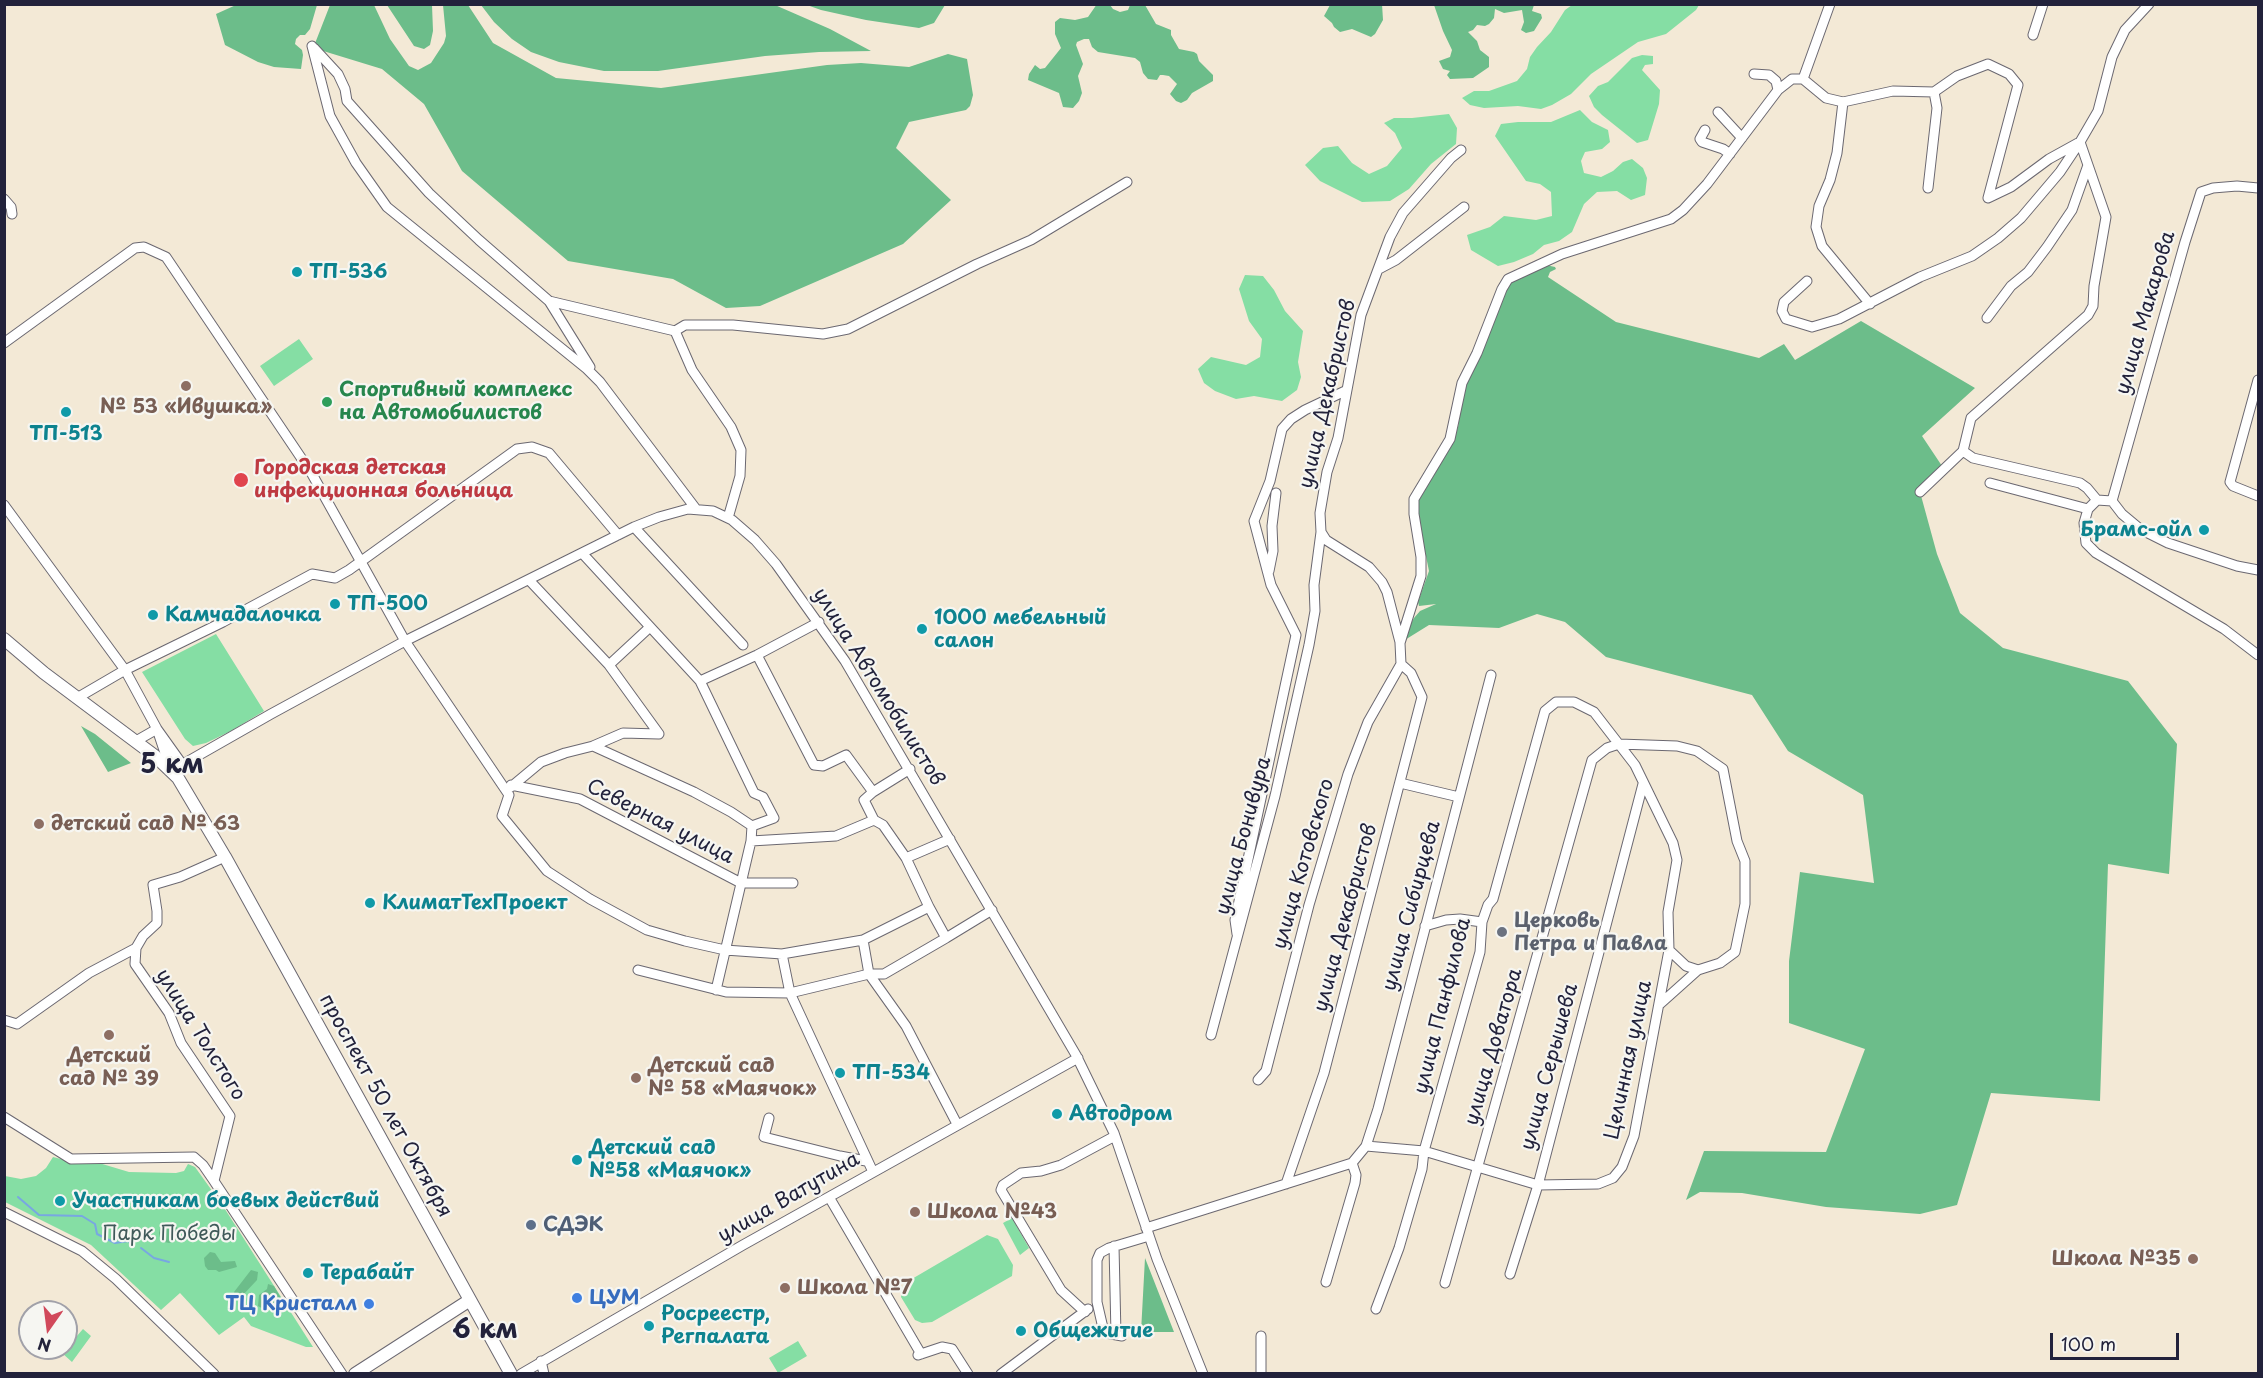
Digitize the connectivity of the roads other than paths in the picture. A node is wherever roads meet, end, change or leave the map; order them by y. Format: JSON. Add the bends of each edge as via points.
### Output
{"nodes":[{"id":1,"x":1830,"y":4,"type":"edge"},
{"id":2,"x":2043,"y":4,"type":"edge"},
{"id":3,"x":2149,"y":4,"type":"edge"},
{"id":4,"x":2033,"y":35,"type":"dead end"},
{"id":5,"x":1754,"y":74,"type":"dead end"},
{"id":6,"x":1803,"y":79,"type":"junction"},
{"id":7,"x":1778,"y":90,"type":"junction"},
{"id":8,"x":1934,"y":92,"type":"junction"},
{"id":9,"x":1844,"y":102,"type":"junction"},
{"id":10,"x":1718,"y":112,"type":"dead end"},
{"id":11,"x":1705,"y":130,"type":"dead end"},
{"id":12,"x":1742,"y":138,"type":"junction"},
{"id":13,"x":2080,"y":142,"type":"junction"},
{"id":14,"x":1461,"y":150,"type":"dead end"},
{"id":15,"x":1730,"y":154,"type":"junction"},
{"id":16,"x":2088,"y":165,"type":"junction"},
{"id":17,"x":1127,"y":182,"type":"dead end"},
{"id":18,"x":1928,"y":188,"type":"dead end"},
{"id":19,"x":2259,"y":188,"type":"edge"},
{"id":20,"x":4,"y":199,"type":"edge"},
{"id":21,"x":1464,"y":207,"type":"dead end"},
{"id":22,"x":12,"y":214,"type":"dead end"},
{"id":23,"x":1379,"y":269,"type":"junction"},
{"id":24,"x":1807,"y":281,"type":"dead end"},
{"id":25,"x":549,"y":301,"type":"junction"},
{"id":26,"x":1870,"y":304,"type":"junction"},
{"id":27,"x":1987,"y":318,"type":"dead end"},
{"id":28,"x":675,"y":331,"type":"junction"},
{"id":29,"x":4,"y":343,"type":"edge"},
{"id":30,"x":2259,"y":380,"type":"edge"},
{"id":31,"x":600,"y":382,"type":"junction"},
{"id":32,"x":1345,"y":392,"type":"junction"},
{"id":33,"x":1963,"y":452,"type":"junction"},
{"id":34,"x":1990,"y":483,"type":"dead end"},
{"id":35,"x":1920,"y":492,"type":"dead end"},
{"id":36,"x":1276,"y":493,"type":"dead end"},
{"id":37,"x":2259,"y":496,"type":"edge"},
{"id":38,"x":2097,"y":500,"type":"junction"},
{"id":39,"x":2112,"y":501,"type":"junction"},
{"id":40,"x":4,"y":505,"type":"edge"},
{"id":41,"x":696,"y":509,"type":"junction"},
{"id":42,"x":2088,"y":509,"type":"junction"},
{"id":43,"x":728,"y":518,"type":"junction"},
{"id":44,"x":634,"y":527,"type":"junction"},
{"id":45,"x":1321,"y":532,"type":"junction"},
{"id":46,"x":618,"y":535,"type":"junction"},
{"id":47,"x":582,"y":553,"type":"junction"},
{"id":48,"x":360,"y":562,"type":"junction"},
{"id":49,"x":2259,"y":570,"type":"edge"},
{"id":50,"x":529,"y":580,"type":"junction"},
{"id":51,"x":1267,"y":585,"type":"dead end"},
{"id":52,"x":819,"y":622,"type":"junction"},
{"id":53,"x":650,"y":627,"type":"junction"},
{"id":54,"x":4,"y":639,"type":"edge"},
{"id":55,"x":405,"y":641,"type":"junction"},
{"id":56,"x":1400,"y":643,"type":"junction"},
{"id":57,"x":743,"y":645,"type":"dead end"},
{"id":58,"x":1309,"y":645,"type":"joint"},
{"id":59,"x":2259,"y":655,"type":"edge"},
{"id":60,"x":757,"y":656,"type":"junction"},
{"id":61,"x":1401,"y":664,"type":"junction"},
{"id":62,"x":609,"y":665,"type":"junction"},
{"id":63,"x":125,"y":670,"type":"junction"},
{"id":64,"x":1491,"y":675,"type":"dead end"},
{"id":65,"x":700,"y":681,"type":"junction"},
{"id":66,"x":77,"y":698,"type":"junction"},
{"id":67,"x":1545,"y":711,"type":"joint"},
{"id":68,"x":157,"y":729,"type":"junction"},
{"id":69,"x":136,"y":741,"type":"junction"},
{"id":70,"x":1619,"y":744,"type":"junction"},
{"id":71,"x":593,"y":746,"type":"junction"},
{"id":72,"x":177,"y":768,"type":"junction"},
{"id":73,"x":910,"y":769,"type":"junction"},
{"id":74,"x":1400,"y":783,"type":"junction"},
{"id":75,"x":1643,"y":784,"type":"junction"},
{"id":76,"x":511,"y":785,"type":"junction"},
{"id":77,"x":873,"y":792,"type":"junction"},
{"id":78,"x":509,"y":795,"type":"junction"},
{"id":79,"x":1459,"y":797,"type":"junction"},
{"id":80,"x":874,"y":820,"type":"junction"},
{"id":81,"x":752,"y":826,"type":"junction"},
{"id":82,"x":950,"y":839,"type":"junction"},
{"id":83,"x":751,"y":841,"type":"junction"},
{"id":84,"x":225,"y":857,"type":"junction"},
{"id":85,"x":906,"y":858,"type":"junction"},
{"id":86,"x":741,"y":883,"type":"junction"},
{"id":87,"x":793,"y":883,"type":"dead end"},
{"id":88,"x":929,"y":907,"type":"junction"},
{"id":89,"x":992,"y":910,"type":"junction"},
{"id":90,"x":1482,"y":922,"type":"junction"},
{"id":91,"x":1425,"y":926,"type":"junction"},
{"id":92,"x":1237,"y":934,"type":"junction"},
{"id":93,"x":946,"y":938,"type":"junction"},
{"id":94,"x":863,"y":940,"type":"junction"},
{"id":95,"x":136,"y":948,"type":"junction"},
{"id":96,"x":725,"y":950,"type":"junction"},
{"id":97,"x":1669,"y":950,"type":"junction"},
{"id":98,"x":782,"y":954,"type":"junction"},
{"id":99,"x":638,"y":970,"type":"dead end"},
{"id":100,"x":1698,"y":970,"type":"junction"},
{"id":101,"x":869,"y":974,"type":"junction"},
{"id":102,"x":716,"y":990,"type":"junction"},
{"id":103,"x":790,"y":993,"type":"junction"},
{"id":104,"x":1659,"y":1004,"type":"junction"},
{"id":105,"x":4,"y":1020,"type":"edge"},
{"id":106,"x":1211,"y":1035,"type":"dead end"},
{"id":107,"x":1078,"y":1058,"type":"junction"},
{"id":108,"x":1258,"y":1080,"type":"dead end"},
{"id":109,"x":4,"y":1117,"type":"edge"},
{"id":110,"x":769,"y":1118,"type":"dead end"},
{"id":111,"x":957,"y":1124,"type":"junction"},
{"id":112,"x":1115,"y":1136,"type":"junction"},
{"id":113,"x":1366,"y":1146,"type":"junction"},
{"id":114,"x":1424,"y":1151,"type":"junction"},
{"id":115,"x":866,"y":1161,"type":"junction"},
{"id":116,"x":1352,"y":1163,"type":"junction"},
{"id":117,"x":1480,"y":1166,"type":"junction"},
{"id":118,"x":873,"y":1172,"type":"junction"},
{"id":119,"x":214,"y":1181,"type":"junction"},
{"id":120,"x":1286,"y":1184,"type":"junction"},
{"id":121,"x":1538,"y":1185,"type":"junction"},
{"id":122,"x":829,"y":1197,"type":"junction"},
{"id":123,"x":4,"y":1212,"type":"edge"},
{"id":124,"x":1147,"y":1232,"type":"junction"},
{"id":125,"x":1114,"y":1246,"type":"junction"},
{"id":126,"x":1510,"y":1274,"type":"dead end"},
{"id":127,"x":1326,"y":1282,"type":"dead end"},
{"id":128,"x":1445,"y":1283,"type":"dead end"},
{"id":129,"x":470,"y":1300,"type":"junction"},
{"id":130,"x":1097,"y":1302,"type":"junction"},
{"id":131,"x":1376,"y":1309,"type":"dead end"},
{"id":132,"x":1086,"y":1312,"type":"junction"},
{"id":133,"x":1261,"y":1336,"type":"dead end"},
{"id":134,"x":541,"y":1362,"type":"junction"},
{"id":135,"x":214,"y":1374,"type":"edge"},
{"id":136,"x":342,"y":1374,"type":"edge"},
{"id":137,"x":355,"y":1374,"type":"edge"},
{"id":138,"x":511,"y":1374,"type":"edge"},
{"id":139,"x":521,"y":1374,"type":"edge"},
{"id":140,"x":544,"y":1374,"type":"edge"},
{"id":141,"x":968,"y":1374,"type":"edge"},
{"id":142,"x":1001,"y":1374,"type":"edge"},
{"id":143,"x":1203,"y":1374,"type":"edge"},
{"id":144,"x":1261,"y":1374,"type":"edge"}],
"edges":[{"from":1,"to":6,"type":"street"},
{"from":2,"to":4,"type":"street"},
{"from":3,"to":13,"type":"street","via":[[2125,30],[2112,57],[2098,111]]},
{"from":5,"to":7,"type":"street","via":[[1769,75]]},
{"from":6,"to":7,"type":"street","via":[[1792,79]]},
{"from":6,"to":9,"type":"street","via":[[1826,98]]},
{"from":7,"to":12,"type":"street"},
{"from":8,"to":9,"type":"street","via":[[1893,91]]},
{"from":8,"to":13,"type":"street","via":[[1957,76],[1989,64],[2009,74],[2018,85],[1988,198]]},
{"from":8,"to":18,"type":"street"},
{"from":9,"to":26,"type":"street","via":[[1837,153],[1816,227],[1822,246]]},
{"from":10,"to":12,"type":"street"},
{"from":11,"to":15,"type":"street","via":[[1702,142]]},
{"from":12,"to":15,"type":"street"},
{"from":13,"to":16,"type":"street"},
{"from":13,"to":26,"type":"street","via":[[2021,218],[1998,238],[1972,256],[1920,277]]},
{"from":14,"to":23,"type":"street","name":"улица Декабристов","via":[[1399,219]]},
{"from":15,"to":56,"type":"street","via":[[1707,184],[1671,219],[1562,254],[1508,279],[1462,383],[1450,438],[1414,499],[1421,576]]},
{"from":16,"to":27,"type":"street","via":[[2072,210],[2028,272]]},
{"from":16,"to":33,"type":"street","via":[[2106,217],[2093,306],[2088,315],[1971,418]]},
{"from":17,"to":28,"type":"street","via":[[1031,240],[848,329],[823,334],[686,325]]},
{"from":19,"to":39,"type":"street","name":"улица Макарова","via":[[2237,186],[2201,192]]},
{"from":20,"to":22,"type":"street"},
{"from":21,"to":23,"type":"street"},
{"from":23,"to":32,"type":"street","name":"улица Декабристов","via":[[1361,315]]},
{"from":24,"to":26,"type":"street","via":[[1784,302],[1786,319],[1812,327]]},
{"from":25,"to":28,"type":"street"},
{"from":25,"to":31,"type":"street"},
{"from":25,"to":31,"type":"street","via":[[429,193],[347,101],[338,75],[312,46],[330,116],[387,207]]},
{"from":28,"to":43,"type":"street","via":[[692,370],[731,426],[741,450],[740,476]]},
{"from":29,"to":48,"type":"street","via":[[135,248],[144,247],[166,257],[312,474]]},
{"from":30,"to":37,"type":"street","via":[[2230,482]]},
{"from":31,"to":41,"type":"street"},
{"from":32,"to":45,"type":"street","name":"улица Декабристов","via":[[1322,501]]},
{"from":32,"to":92,"type":"street","via":[[1305,410],[1282,429],[1270,481],[1254,521],[1270,585],[1296,635],[1235,920]]},
{"from":33,"to":35,"type":"street"},
{"from":33,"to":38,"type":"street","via":[[1973,458],[2080,483]]},
{"from":34,"to":42,"type":"street"},
{"from":36,"to":51,"type":"street","name":"улица Декабристов"},
{"from":38,"to":39,"type":"street"},
{"from":38,"to":42,"type":"street"},
{"from":39,"to":49,"type":"street","via":[[2140,529],[2168,543]]},
{"from":40,"to":63,"type":"street"},
{"from":41,"to":43,"type":"street","name":"улица Автомобилистов"},
{"from":41,"to":44,"type":"street","name":"улица Автомобилистов","via":[[672,512]]},
{"from":42,"to":59,"type":"street","via":[[2084,523],[2086,543],[2096,553]]},
{"from":43,"to":52,"type":"street","name":"улица Автомобилистов","via":[[776,564]]},
{"from":44,"to":46,"type":"street","name":"улица Автомобилистов"},
{"from":44,"to":57,"type":"street"},
{"from":45,"to":56,"type":"street","via":[[1331,544],[1379,577],[1387,592]]},
{"from":45,"to":58,"type":"street","name":"улица Декабристов"},
{"from":46,"to":47,"type":"street","name":"улица Автомобилистов"},
{"from":46,"to":48,"type":"street","via":[[549,453],[532,447],[517,450]]},
{"from":47,"to":50,"type":"street","name":"улица Автомобилистов"},
{"from":47,"to":53,"type":"street"},
{"from":48,"to":55,"type":"street"},
{"from":48,"to":63,"type":"street","via":[[335,578],[312,574]]},
{"from":50,"to":55,"type":"street","name":"улица Автомобилистов"},
{"from":50,"to":62,"type":"street"},
{"from":52,"to":60,"type":"street"},
{"from":52,"to":73,"type":"street","name":"улица Автомобилистов"},
{"from":53,"to":62,"type":"street"},
{"from":53,"to":65,"type":"street"},
{"from":54,"to":66,"type":"main road","name":"проспект 50 лет Октября"},
{"from":55,"to":72,"type":"street","name":"улица Автомобилистов"},
{"from":55,"to":78,"type":"street"},
{"from":56,"to":61,"type":"street"},
{"from":58,"to":92,"type":"street","name":"улица Бонивура","via":[[1275,796]]},
{"from":60,"to":65,"type":"street"},
{"from":60,"to":77,"type":"street","via":[[814,765],[824,766],[846,755]]},
{"from":61,"to":74,"type":"street","name":"улица Декабристов","via":[[1411,673],[1422,698]]},
{"from":61,"to":108,"type":"street","name":"улица Котовского","via":[[1368,722],[1348,774],[1266,1071]]},
{"from":62,"to":71,"type":"street","via":[[659,734],[623,733]]},
{"from":63,"to":66,"type":"street"},
{"from":63,"to":68,"type":"street"},
{"from":64,"to":79,"type":"street","name":"улица Сибирцева"},
{"from":65,"to":81,"type":"street","via":[[754,794],[764,797],[774,818]]},
{"from":66,"to":69,"type":"main road","name":"проспект 50 лет Октября"},
{"from":67,"to":70,"type":"street","name":"Целинная улица","via":[[1556,702],[1574,702],[1594,712]]},
{"from":67,"to":90,"type":"street","name":"улица Панфилова","via":[[1493,899]]},
{"from":68,"to":69,"type":"street"},
{"from":68,"to":72,"type":"street"},
{"from":69,"to":72,"type":"main road","name":"проспект 50 лет Октября"},
{"from":70,"to":75,"type":"street","name":"Целинная улица"},
{"from":70,"to":100,"type":"street","via":[[1677,746],[1697,751],[1723,769],[1737,841],[1745,861],[1745,904],[1735,952],[1720,963]]},
{"from":70,"to":117,"type":"street","name":"улица Доватора","via":[[1606,748],[1592,760]]},
{"from":71,"to":76,"type":"street","via":[[541,762]]},
{"from":71,"to":81,"type":"street","via":[[694,792]]},
{"from":72,"to":84,"type":"main road","name":"проспект 50 лет Октября"},
{"from":73,"to":77,"type":"street"},
{"from":73,"to":82,"type":"street","name":"улица Автомобилистов"},
{"from":74,"to":79,"type":"street"},
{"from":74,"to":120,"type":"street","name":"улица Декабристов","via":[[1324,1073]]},
{"from":75,"to":97,"type":"street","name":"Целинная улица","via":[[1673,843],[1677,860],[1668,912]]},
{"from":75,"to":121,"type":"street","name":"улица Серышева"},
{"from":76,"to":78,"type":"street"},
{"from":76,"to":86,"type":"street","name":"Северная улица","via":[[580,799]]},
{"from":77,"to":80,"type":"street","via":[[864,800]]},
{"from":78,"to":96,"type":"street","via":[[502,816],[547,871],[647,930]]},
{"from":79,"to":91,"type":"street","name":"улица Сибирцева"},
{"from":80,"to":83,"type":"street","via":[[836,836]]},
{"from":80,"to":85,"type":"street","via":[[883,825]]},
{"from":81,"to":83,"type":"street"},
{"from":82,"to":85,"type":"street"},
{"from":82,"to":89,"type":"street","name":"улица Автомобилистов"},
{"from":83,"to":86,"type":"street"},
{"from":84,"to":95,"type":"street","via":[[153,885],[157,923]]},
{"from":84,"to":129,"type":"main road","name":"проспект 50 лет Октября"},
{"from":85,"to":88,"type":"street"},
{"from":86,"to":87,"type":"street","name":"Северная улица"},
{"from":86,"to":96,"type":"street"},
{"from":88,"to":93,"type":"street"},
{"from":88,"to":94,"type":"street"},
{"from":89,"to":93,"type":"street"},
{"from":89,"to":107,"type":"street","name":"улица Автомобилистов"},
{"from":90,"to":91,"type":"street","via":[[1460,919]]},
{"from":90,"to":114,"type":"street","name":"улица Панфилова","via":[[1480,952]]},
{"from":91,"to":113,"type":"street","name":"улица Сибирцева"},
{"from":92,"to":106,"type":"street","name":"улица Бонивура"},
{"from":93,"to":101,"type":"street","via":[[884,974]]},
{"from":94,"to":98,"type":"street"},
{"from":94,"to":101,"type":"street"},
{"from":95,"to":105,"type":"street","via":[[89,973],[17,1024]]},
{"from":95,"to":119,"type":"street","name":"улица Толстого","via":[[135,964],[169,1013],[181,1044],[230,1116]]},
{"from":96,"to":98,"type":"street"},
{"from":96,"to":102,"type":"street"},
{"from":97,"to":100,"type":"street","via":[[1686,966]]},
{"from":97,"to":104,"type":"street","name":"Целинная улица"},
{"from":98,"to":103,"type":"street"},
{"from":99,"to":102,"type":"street"},
{"from":100,"to":104,"type":"street"},
{"from":101,"to":103,"type":"street"},
{"from":101,"to":111,"type":"street","via":[[906,1026]]},
{"from":102,"to":103,"type":"street"},
{"from":103,"to":115,"type":"street"},
{"from":104,"to":121,"type":"street","name":"Целинная улица","via":[[1634,1136],[1623,1167],[1613,1178],[1598,1184]]},
{"from":107,"to":111,"type":"street","name":"улица Ватутина"},
{"from":107,"to":112,"type":"street","name":"улица Автомобилистов"},
{"from":109,"to":119,"type":"street","via":[[71,1159],[194,1157]]},
{"from":110,"to":115,"type":"street","via":[[764,1137]]},
{"from":111,"to":118,"type":"street","name":"улица Ватутина"},
{"from":112,"to":124,"type":"street","name":"улица Автомобилистов"},
{"from":112,"to":132,"type":"street","via":[[1061,1165],[1021,1173],[1003,1185],[1002,1190],[1061,1290]]},
{"from":113,"to":114,"type":"street"},
{"from":113,"to":116,"type":"street"},
{"from":114,"to":117,"type":"street"},
{"from":114,"to":131,"type":"street","name":"улица Панфилова","via":[[1399,1248]]},
{"from":115,"to":118,"type":"street"},
{"from":116,"to":120,"type":"street"},
{"from":116,"to":127,"type":"street","via":[[1355,1183]]},
{"from":117,"to":121,"type":"street"},
{"from":117,"to":128,"type":"street","name":"улица Доватора"},
{"from":118,"to":122,"type":"street","name":"улица Ватутина"},
{"from":119,"to":136,"type":"street"},
{"from":120,"to":124,"type":"street"},
{"from":121,"to":126,"type":"street","name":"улица Серышева"},
{"from":122,"to":134,"type":"street","name":"улица Ватутина"},
{"from":122,"to":141,"type":"street","via":[[920,1354],[952,1348]]},
{"from":123,"to":135,"type":"street","via":[[82,1251]]},
{"from":124,"to":125,"type":"street"},
{"from":124,"to":143,"type":"street","name":"улица Автомобилистов"},
{"from":125,"to":130,"type":"street","via":[[1098,1258]]},
{"from":125,"to":130,"type":"street","via":[[1119,1335],[1103,1328]]},
{"from":129,"to":137,"type":"main road"},
{"from":129,"to":138,"type":"main road","name":"проспект 50 лет Октября"},
{"from":130,"to":132,"type":"street"},
{"from":132,"to":142,"type":"street"},
{"from":133,"to":144,"type":"street"},
{"from":134,"to":139,"type":"street","name":"улица Ватутина"},
{"from":134,"to":140,"type":"street"}]}
